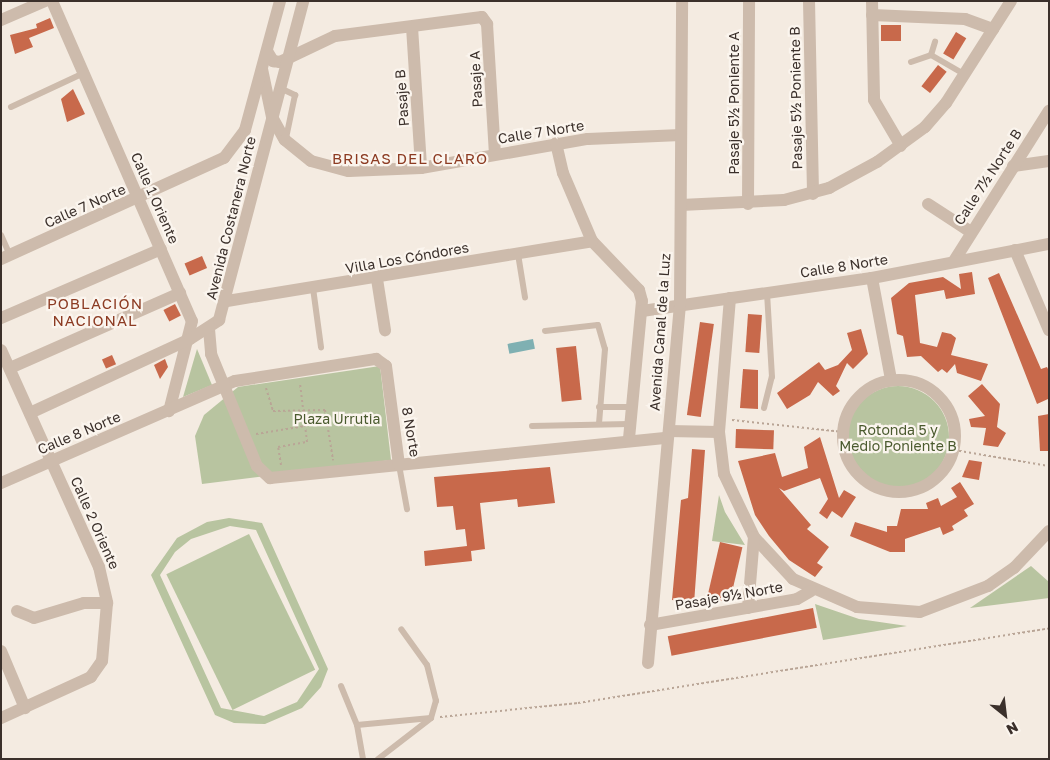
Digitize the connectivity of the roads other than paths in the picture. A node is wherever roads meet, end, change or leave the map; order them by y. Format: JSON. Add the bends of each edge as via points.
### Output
{"nodes":[{"id":1,"x":45,"y":1,"type":"edge"},
{"id":2,"x":52,"y":1,"type":"edge"},
{"id":3,"x":303,"y":1,"type":"edge"},
{"id":4,"x":682,"y":1,"type":"edge"},
{"id":5,"x":749,"y":1,"type":"edge"},
{"id":6,"x":809,"y":1,"type":"edge"},
{"id":7,"x":872,"y":1,"type":"edge"},
{"id":8,"x":1011,"y":1,"type":"edge"},
{"id":9,"x":276,"y":5,"type":"edge"},
{"id":10,"x":872,"y":16,"type":"junction"},
{"id":11,"x":1,"y":20,"type":"edge"},
{"id":12,"x":412,"y":27,"type":"junction"},
{"id":13,"x":993,"y":28,"type":"junction"},
{"id":14,"x":935,"y":42,"type":"dead end"},
{"id":15,"x":267,"y":51,"type":"junction"},
{"id":16,"x":931,"y":55,"type":"junction"},
{"id":17,"x":288,"y":60,"type":"junction"},
{"id":18,"x":912,"y":62,"type":"dead end"},
{"id":19,"x":262,"y":69,"type":"junction"},
{"id":20,"x":84,"y":73,"type":"junction"},
{"id":21,"x":964,"y":74,"type":"junction"},
{"id":22,"x":280,"y":88,"type":"junction"},
{"id":23,"x":11,"y":107,"type":"dead end"},
{"id":24,"x":1049,"y":111,"type":"edge"},
{"id":25,"x":250,"y":117,"type":"junction"},
{"id":26,"x":272,"y":117,"type":"junction"},
{"id":27,"x":681,"y":135,"type":"junction"},
{"id":28,"x":285,"y":140,"type":"junction"},
{"id":29,"x":556,"y":143,"type":"junction"},
{"id":30,"x":901,"y":146,"type":"junction"},
{"id":31,"x":232,"y":149,"type":"joint"},
{"id":32,"x":496,"y":154,"type":"junction"},
{"id":33,"x":1049,"y":161,"type":"edge"},
{"id":34,"x":1013,"y":166,"type":"junction"},
{"id":35,"x":421,"y":168,"type":"junction"},
{"id":36,"x":813,"y":194,"type":"junction"},
{"id":37,"x":139,"y":198,"type":"junction"},
{"id":38,"x":748,"y":204,"type":"junction"},
{"id":39,"x":928,"y":204,"type":"dead end"},
{"id":40,"x":681,"y":205,"type":"junction"},
{"id":41,"x":971,"y":232,"type":"junction"},
{"id":42,"x":1,"y":235,"type":"edge"},
{"id":43,"x":592,"y":241,"type":"junction"},
{"id":44,"x":1049,"y":244,"type":"edge"},
{"id":45,"x":161,"y":248,"type":"junction"},
{"id":46,"x":1015,"y":250,"type":"junction"},
{"id":47,"x":518,"y":254,"type":"junction"},
{"id":48,"x":6,"y":257,"type":"edge"},
{"id":49,"x":954,"y":261,"type":"junction"},
{"id":50,"x":377,"y":278,"type":"junction"},
{"id":51,"x":872,"y":278,"type":"junction"},
{"id":52,"x":313,"y":288,"type":"junction"},
{"id":53,"x":180,"y":293,"type":"junction"},
{"id":54,"x":768,"y":293,"type":"junction"},
{"id":55,"x":525,"y":297,"type":"dead end"},
{"id":56,"x":730,"y":298,"type":"junction"},
{"id":57,"x":227,"y":301,"type":"junction"},
{"id":58,"x":680,"y":304,"type":"junction"},
{"id":59,"x":642,"y":310,"type":"junction"},
{"id":60,"x":1,"y":318,"type":"edge"},
{"id":61,"x":209,"y":329,"type":"junction"},
{"id":62,"x":386,"y":330,"type":"dead end"},
{"id":63,"x":1049,"y":330,"type":"edge"},
{"id":64,"x":545,"y":331,"type":"dead end"},
{"id":65,"x":190,"y":339,"type":"junction"},
{"id":66,"x":322,"y":347,"type":"dead end"},
{"id":67,"x":1,"y":350,"type":"edge"},
{"id":68,"x":10,"y":368,"type":"junction"},
{"id":69,"x":890,"y":380,"type":"junction"},
{"id":70,"x":225,"y":385,"type":"junction"},
{"id":71,"x":599,"y":407,"type":"junction"},
{"id":72,"x":630,"y":407,"type":"junction"},
{"id":73,"x":764,"y":408,"type":"dead end"},
{"id":74,"x":169,"y":411,"type":"junction"},
{"id":75,"x":30,"y":413,"type":"junction"},
{"id":76,"x":599,"y":423,"type":"junction"},
{"id":77,"x":629,"y":424,"type":"junction"},
{"id":78,"x":532,"y":426,"type":"dead end"},
{"id":79,"x":719,"y":432,"type":"junction"},
{"id":80,"x":668,"y":434,"type":"junction"},
{"id":81,"x":629,"y":439,"type":"junction"},
{"id":82,"x":51,"y":461,"type":"junction"},
{"id":83,"x":399,"y":465,"type":"junction"},
{"id":84,"x":1,"y":483,"type":"edge"},
{"id":85,"x":407,"y":509,"type":"dead end"},
{"id":86,"x":1049,"y":531,"type":"edge"},
{"id":87,"x":754,"y":537,"type":"junction"},
{"id":88,"x":811,"y":591,"type":"junction"},
{"id":89,"x":107,"y":603,"type":"junction"},
{"id":90,"x":748,"y":608,"type":"junction"},
{"id":91,"x":17,"y":610,"type":"dead end"},
{"id":92,"x":650,"y":625,"type":"junction"},
{"id":93,"x":401,"y":628,"type":"dead end"},
{"id":94,"x":1,"y":651,"type":"edge"},
{"id":95,"x":648,"y":663,"type":"dead end"},
{"id":96,"x":341,"y":686,"type":"dead end"},
{"id":97,"x":25,"y":708,"type":"junction"},
{"id":98,"x":1,"y":718,"type":"edge"},
{"id":99,"x":431,"y":718,"type":"junction"},
{"id":100,"x":357,"y":725,"type":"junction"},
{"id":101,"x":362,"y":759,"type":"edge"},
{"id":102,"x":378,"y":759,"type":"edge"}],
"edges":[{"from":1,"to":11,"type":"street"},
{"from":2,"to":20,"type":"street","name":"Calle 1 Oriente"},
{"from":3,"to":17,"type":"street","name":"Avenida Costanera Norte"},
{"from":4,"to":27,"type":"street","name":"Avenida Canal de la Luz"},
{"from":5,"to":38,"type":"street","name":"Pasaje 5½ Poniente A"},
{"from":6,"to":36,"type":"street","name":"Pasaje 5½ Poniente B"},
{"from":7,"to":10,"type":"street"},
{"from":8,"to":13,"type":"street"},
{"from":9,"to":15,"type":"street","name":"Avenida Costanera Norte"},
{"from":10,"to":13,"type":"street","via":[[965,19]]},
{"from":10,"to":30,"type":"street","via":[[874,100]]},
{"from":12,"to":17,"type":"street","via":[[335,36]]},
{"from":12,"to":32,"type":"street","name":"Pasaje A","via":[[482,16],[487,24]]},
{"from":12,"to":35,"type":"street","name":"Pasaje B"},
{"from":13,"to":21,"type":"street"},
{"from":14,"to":16,"type":"lane"},
{"from":15,"to":17,"type":"street","via":[[276,62]]},
{"from":15,"to":19,"type":"street","name":"Avenida Costanera Norte"},
{"from":16,"to":18,"type":"lane"},
{"from":16,"to":21,"type":"lane"},
{"from":17,"to":22,"type":"street","name":"Avenida Costanera Norte"},
{"from":19,"to":25,"type":"street","name":"Avenida Costanera Norte"},
{"from":19,"to":26,"type":"street","name":"Avenida Costanera Norte"},
{"from":20,"to":23,"type":"lane"},
{"from":20,"to":37,"type":"street","name":"Calle 1 Oriente"},
{"from":21,"to":30,"type":"street","via":[[935,115]]},
{"from":22,"to":26,"type":"street","name":"Avenida Costanera Norte"},
{"from":22,"to":28,"type":"lane","via":[[296,95]]},
{"from":24,"to":34,"type":"street","name":"Calle 7½ Norte B"},
{"from":25,"to":26,"type":"street"},
{"from":25,"to":31,"type":"street","name":"Avenida Costanera Norte"},
{"from":26,"to":28,"type":"street","name":"Calle 7 Norte"},
{"from":26,"to":57,"type":"street","name":"Avenida Costanera Norte"},
{"from":27,"to":29,"type":"street","name":"Calle 7 Norte"},
{"from":27,"to":40,"type":"street","name":"Avenida Canal de la Luz"},
{"from":28,"to":35,"type":"street","name":"Calle 7 Norte","via":[[302,156],[328,167],[372,172]]},
{"from":29,"to":32,"type":"street","name":"Calle 7 Norte"},
{"from":29,"to":43,"type":"street","via":[[563,173]]},
{"from":30,"to":36,"type":"street","via":[[852,177]]},
{"from":31,"to":37,"type":"street","name":"Calle 7 Norte","via":[[212,165]]},
{"from":32,"to":35,"type":"street","name":"Calle 7 Norte"},
{"from":33,"to":34,"type":"street"},
{"from":34,"to":41,"type":"street","name":"Calle 7½ Norte B"},
{"from":36,"to":38,"type":"street"},
{"from":37,"to":45,"type":"street","name":"Calle 1 Oriente"},
{"from":37,"to":48,"type":"street","name":"Calle 7 Norte"},
{"from":38,"to":40,"type":"street"},
{"from":39,"to":41,"type":"street"},
{"from":40,"to":58,"type":"street","name":"Avenida Canal de la Luz"},
{"from":41,"to":49,"type":"street","name":"Calle 7½ Norte B"},
{"from":42,"to":48,"type":"lane"},
{"from":43,"to":47,"type":"street","name":"Villa Los Cóndores"},
{"from":43,"to":59,"type":"street","via":[[639,290]]},
{"from":44,"to":46,"type":"street","name":"Calle 8 Norte"},
{"from":45,"to":53,"type":"street","name":"Calle 1 Oriente"},
{"from":45,"to":60,"type":"street"},
{"from":46,"to":49,"type":"street","name":"Calle 8 Norte"},
{"from":46,"to":63,"type":"street"},
{"from":47,"to":50,"type":"street","name":"Villa Los Cóndores"},
{"from":47,"to":55,"type":"lane"},
{"from":49,"to":51,"type":"street","name":"Calle 8 Norte"},
{"from":50,"to":52,"type":"street","name":"Villa Los Cóndores"},
{"from":50,"to":62,"type":"street"},
{"from":51,"to":54,"type":"street","name":"Calle 8 Norte"},
{"from":51,"to":69,"type":"street"},
{"from":52,"to":57,"type":"street","name":"Villa Los Cóndores"},
{"from":52,"to":66,"type":"lane"},
{"from":53,"to":65,"type":"street","name":"Calle 1 Oriente","via":[[192,320]]},
{"from":53,"to":68,"type":"street"},
{"from":54,"to":56,"type":"street","name":"Calle 8 Norte"},
{"from":54,"to":73,"type":"lane","via":[[773,363]]},
{"from":56,"to":58,"type":"street","name":"Calle 8 Norte"},
{"from":56,"to":79,"type":"street"},
{"from":57,"to":61,"type":"street","name":"Avenida Costanera Norte","via":[[219,320]]},
{"from":58,"to":59,"type":"street","name":"Calle 8 Norte"},
{"from":58,"to":80,"type":"street","name":"Avenida Canal de la Luz"},
{"from":59,"to":72,"type":"street"},
{"from":61,"to":65,"type":"street","name":"Avenida Costanera Norte"},
{"from":61,"to":70,"type":"street","via":[[212,354]]},
{"from":64,"to":71,"type":"lane","via":[[597,323],[605,349]]},
{"from":65,"to":74,"type":"street","name":"Calle 1 Oriente"},
{"from":65,"to":75,"type":"street","name":"Avenida Costanera Norte"},
{"from":67,"to":68,"type":"street","name":"Calle 2 Oriente"},
{"from":68,"to":75,"type":"street","name":"Calle 2 Oriente"},
{"from":69,"to":69,"type":"street","via":[[914,382],[936,393],[953,419],[954,450],[934,481],[918,490],[890,492],[864,481],[852,468],[843,432],[858,398]]},
{"from":70,"to":74,"type":"street","name":"8 Norte"},
{"from":70,"to":83,"type":"street","via":[[260,472],[270,478]]},
{"from":70,"to":83,"type":"street","name":"8 Norte","via":[[264,376],[383,360]]},
{"from":71,"to":72,"type":"lane"},
{"from":71,"to":76,"type":"lane"},
{"from":72,"to":77,"type":"street"},
{"from":74,"to":82,"type":"street","name":"Calle 8 Norte"},
{"from":75,"to":82,"type":"street","name":"Calle 2 Oriente"},
{"from":76,"to":77,"type":"lane"},
{"from":76,"to":78,"type":"lane"},
{"from":77,"to":81,"type":"street"},
{"from":79,"to":80,"type":"street","name":"8 Norte"},
{"from":79,"to":87,"type":"street","via":[[730,492]]},
{"from":80,"to":81,"type":"street","name":"8 Norte"},
{"from":80,"to":92,"type":"street","name":"Avenida Canal de la Luz"},
{"from":81,"to":83,"type":"street","name":"8 Norte"},
{"from":82,"to":84,"type":"street","name":"Calle 8 Norte"},
{"from":82,"to":89,"type":"street","name":"Calle 2 Oriente","via":[[99,567]]},
{"from":83,"to":85,"type":"lane"},
{"from":86,"to":88,"type":"street","via":[[1014,568],[988,586],[920,612],[880,612]]},
{"from":87,"to":88,"type":"street","via":[[768,557]]},
{"from":87,"to":90,"type":"street"},
{"from":88,"to":90,"type":"street","name":"Pasaje 9½ Norte","via":[[797,600]]},
{"from":89,"to":91,"type":"street","via":[[84,603],[34,618]]},
{"from":89,"to":97,"type":"street","name":"Calle 2 Oriente","via":[[106,637],[96,672]]},
{"from":90,"to":92,"type":"street","name":"Pasaje 9½ Norte"},
{"from":92,"to":95,"type":"street","name":"Avenida Canal de la Luz"},
{"from":93,"to":99,"type":"lane","via":[[427,665],[436,701]]},
{"from":94,"to":97,"type":"street"},
{"from":96,"to":100,"type":"lane"},
{"from":97,"to":98,"type":"street","name":"Calle 2 Oriente"},
{"from":99,"to":100,"type":"lane"},
{"from":99,"to":102,"type":"lane"},
{"from":100,"to":101,"type":"lane"}]}
